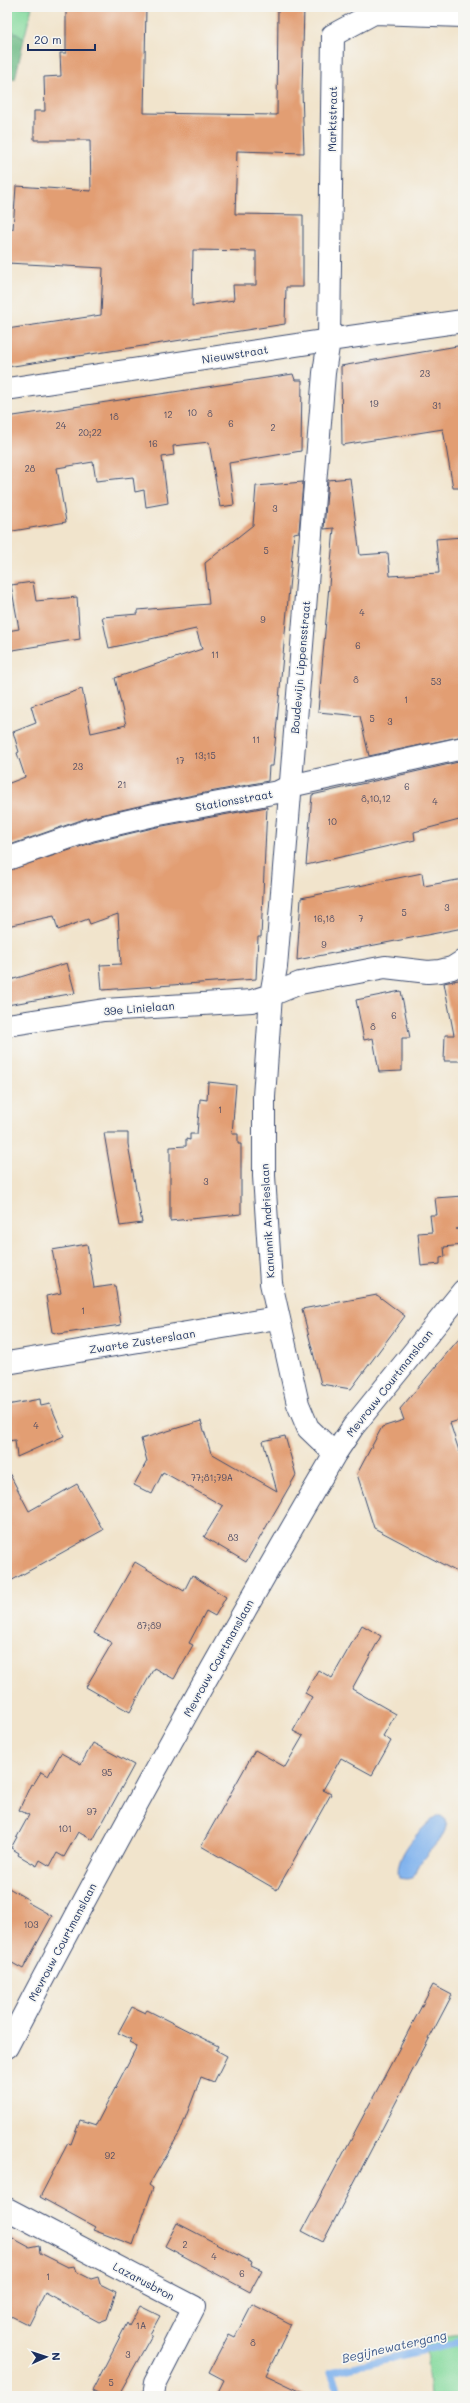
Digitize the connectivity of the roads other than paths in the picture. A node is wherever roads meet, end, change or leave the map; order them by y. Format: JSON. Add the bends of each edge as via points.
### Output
{"nodes":[{"id":1,"x":463,"y":16,"type":"edge"},
{"id":2,"x":463,"y":321,"type":"edge"},
{"id":3,"x":329,"y":340,"type":"junction"},
{"id":4,"x":7,"y":389,"type":"edge"},
{"id":5,"x":463,"y":748,"type":"edge"},
{"id":6,"x":290,"y":786,"type":"junction"},
{"id":7,"x":7,"y":859,"type":"edge"},
{"id":8,"x":463,"y":961,"type":"edge"},
{"id":9,"x":271,"y":995,"type":"junction"},
{"id":10,"x":7,"y":1025,"type":"edge"},
{"id":11,"x":463,"y":1291,"type":"edge"},
{"id":12,"x":277,"y":1318,"type":"junction"},
{"id":13,"x":7,"y":1363,"type":"edge"},
{"id":14,"x":335,"y":1454,"type":"junction"},
{"id":15,"x":7,"y":2047,"type":"edge"},
{"id":16,"x":7,"y":2209,"type":"edge"},
{"id":17,"x":153,"y":2396,"type":"edge"}],
"edges":[{"from":1,"to":3,"type":"street","name":"Marktstraat","via":[[374,13],[333,35]]},
{"from":2,"to":3,"type":"street","name":"Nieuwstraat"},
{"from":3,"to":4,"type":"street","name":"Nieuwstraat"},
{"from":3,"to":6,"type":"street","name":"Boudewijn Lippensstraat","via":[[317,452]]},
{"from":5,"to":6,"type":"street","name":"Stationsstraat"},
{"from":6,"to":7,"type":"street","name":"Stationsstraat","via":[[278,792],[161,813],[90,830]]},
{"from":6,"to":9,"type":"street","name":"Boudewijn Lippensstraat"},
{"from":8,"to":9,"type":"street","name":"39e Linielaan","via":[[452,968],[428,972],[385,967],[300,983]]},
{"from":9,"to":10,"type":"street","name":"39e Linielaan","via":[[252,1001],[104,1010]]},
{"from":9,"to":12,"type":"street","name":"Kanunnik Andrieslaan","via":[[264,1097],[264,1176],[267,1244]]},
{"from":11,"to":14,"type":"street","name":"Mevrouw Courtmanslaan","via":[[353,1427]]},
{"from":12,"to":13,"type":"street","name":"Zwarte Zusterslaan"},
{"from":12,"to":14,"type":"street","name":"Kanunnik Andrieslaan","via":[[298,1404],[308,1428]]},
{"from":14,"to":15,"type":"street","name":"Mevrouw Courtmanslaan","via":[[222,1649],[56,1952]]},
{"from":16,"to":17,"type":"street","name":"Lazarusbron","via":[[194,2307],[155,2383]]}]}
